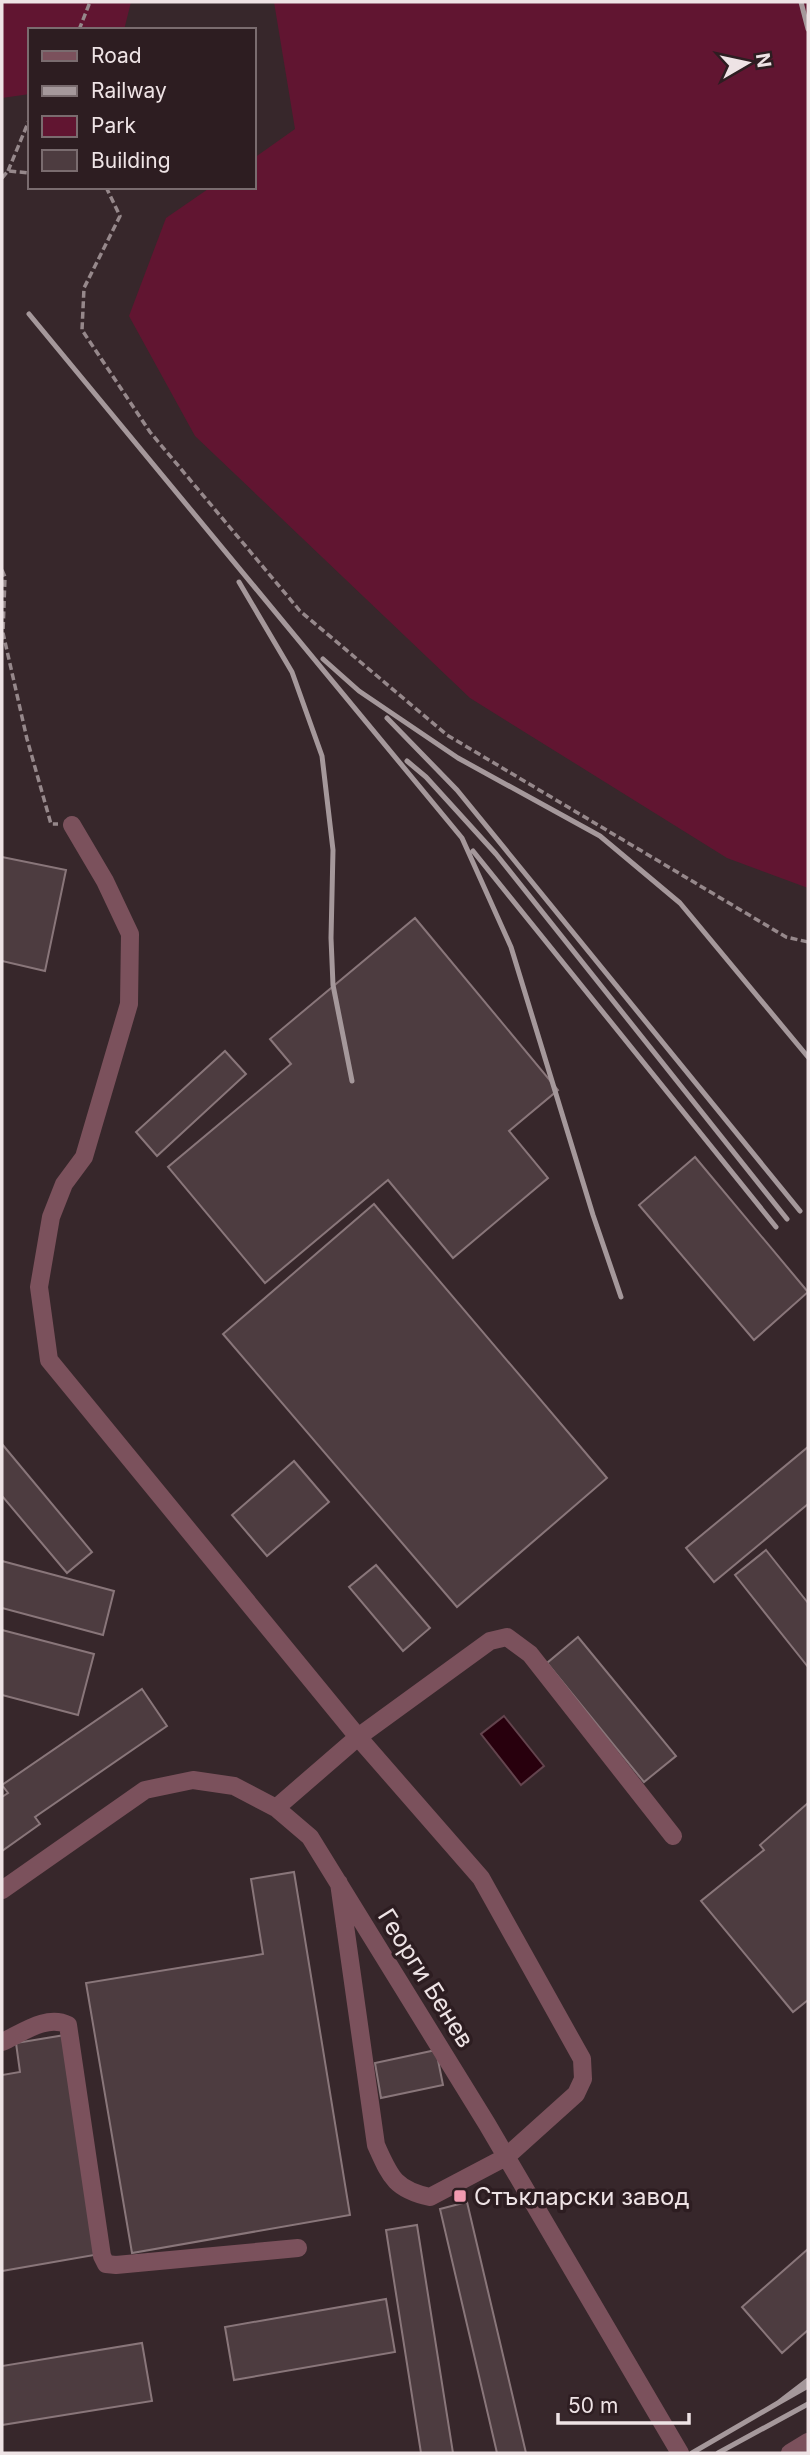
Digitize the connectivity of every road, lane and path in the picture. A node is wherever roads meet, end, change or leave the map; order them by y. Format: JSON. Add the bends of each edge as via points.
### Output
{"nodes":[{"id":1,"x":90,"y":2,"type":"edge"},
{"id":2,"x":80,"y":28,"type":"edge"},
{"id":3,"x":28,"y":123,"type":"edge"},
{"id":4,"x":8,"y":171,"type":"junction"},
{"id":5,"x":28,"y":173,"type":"edge"},
{"id":6,"x":2,"y":178,"type":"edge"},
{"id":7,"x":107,"y":189,"type":"edge"},
{"id":8,"x":2,"y":570,"type":"edge"},
{"id":9,"x":72,"y":825,"type":"joint"},
{"id":10,"x":808,"y":942,"type":"edge"},
{"id":11,"x":358,"y":1737,"type":"junction"},
{"id":12,"x":276,"y":1808,"type":"junction"},
{"id":13,"x":673,"y":1836,"type":"dead end"},
{"id":14,"x":339,"y":1883,"type":"junction"},
{"id":15,"x":2,"y":1889,"type":"edge"},
{"id":16,"x":2,"y":2042,"type":"edge"},
{"id":17,"x":506,"y":2157,"type":"junction"},
{"id":18,"x":298,"y":2248,"type":"dead end"},
{"id":19,"x":808,"y":2442,"type":"edge"},
{"id":20,"x":680,"y":2453,"type":"edge"},
{"id":21,"x":790,"y":2453,"type":"edge"}],
"edges":[{"from":1,"to":2,"type":"path"},
{"from":3,"to":4,"type":"path"},
{"from":4,"to":5,"type":"path"},
{"from":4,"to":6,"type":"path"},
{"from":7,"to":10,"type":"path","via":[[120,216],[83,288],[82,330],[150,432],[300,611],[447,735],[786,937]]},
{"from":8,"to":9,"type":"path","via":[[4,633],[30,751],[51,824]]},
{"from":9,"to":11,"type":"street","via":[[130,934],[129,1004],[84,1157],[64,1184],[51,1217],[39,1287],[49,1360]]},
{"from":11,"to":12,"type":"street"},
{"from":11,"to":13,"type":"street","via":[[490,1641],[507,1637],[530,1654]]},
{"from":11,"to":17,"type":"street","via":[[481,1878],[582,2059],[583,2079],[576,2094]]},
{"from":12,"to":14,"type":"street","name":"Георги Бенев","via":[[310,1837]]},
{"from":12,"to":15,"type":"street","name":"Георги Бенев","via":[[234,1786],[203,1781],[145,1790]]},
{"from":14,"to":17,"type":"street","name":"Георги Бенев"},
{"from":14,"to":17,"type":"street","via":[[376,2145],[390,2177],[413,2193],[430,2197]]},
{"from":16,"to":18,"type":"street","via":[[48,2021],[68,2025],[106,2264]]},
{"from":17,"to":20,"type":"street","name":"Георги Бенев"},
{"from":19,"to":21,"type":"street"}]}
